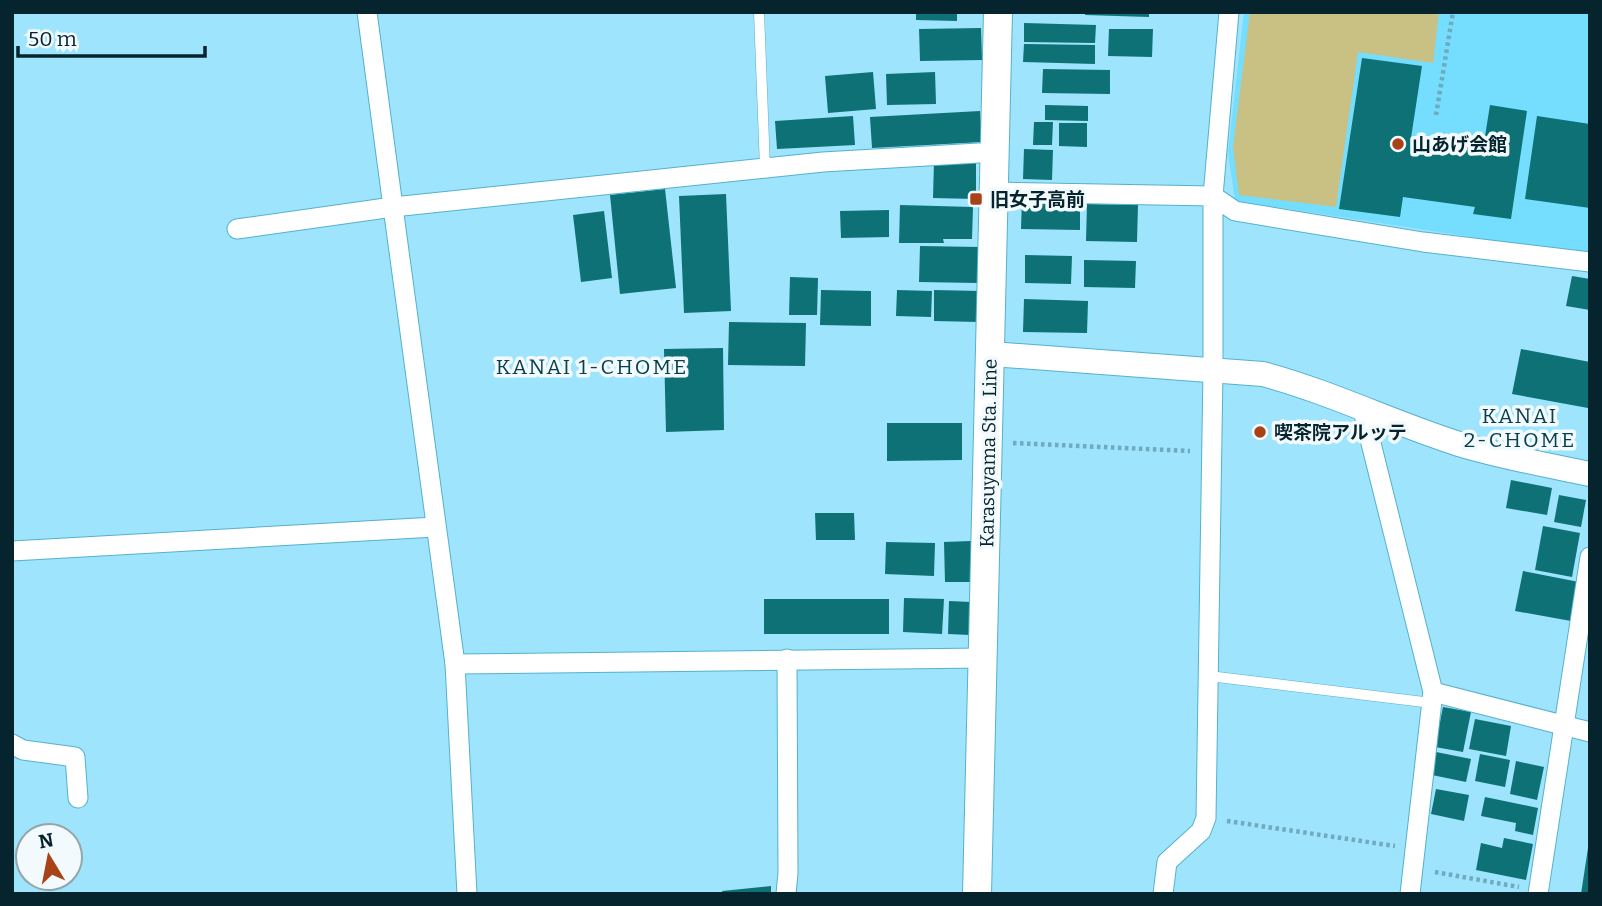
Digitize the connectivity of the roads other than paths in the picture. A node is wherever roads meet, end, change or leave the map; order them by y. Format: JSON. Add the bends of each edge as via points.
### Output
{"nodes":[{"id":1,"x":368,"y":12,"type":"edge"},
{"id":2,"x":759,"y":12,"type":"edge"},
{"id":3,"x":998,"y":12,"type":"edge"},
{"id":4,"x":1229,"y":12,"type":"edge"},
{"id":5,"x":996,"y":152,"type":"junction"},
{"id":6,"x":765,"y":168,"type":"junction"},
{"id":7,"x":995,"y":192,"type":"junction"},
{"id":8,"x":1213,"y":196,"type":"junction"},
{"id":9,"x":393,"y":207,"type":"junction"},
{"id":10,"x":237,"y":229,"type":"dead end"},
{"id":11,"x":1590,"y":262,"type":"edge"},
{"id":12,"x":991,"y":354,"type":"junction"},
{"id":13,"x":1213,"y":370,"type":"junction"},
{"id":14,"x":1362,"y":407,"type":"junction"},
{"id":15,"x":1590,"y":474,"type":"edge"},
{"id":16,"x":435,"y":527,"type":"junction"},
{"id":17,"x":12,"y":551,"type":"edge"},
{"id":18,"x":1590,"y":557,"type":"edge"},
{"id":19,"x":984,"y":658,"type":"junction"},
{"id":20,"x":787,"y":659,"type":"junction"},
{"id":21,"x":455,"y":664,"type":"junction"},
{"id":22,"x":1209,"y":676,"type":"junction"},
{"id":23,"x":1432,"y":698,"type":"junction"},
{"id":24,"x":1565,"y":727,"type":"junction"},
{"id":25,"x":1590,"y":732,"type":"edge"},
{"id":26,"x":12,"y":744,"type":"edge"},
{"id":27,"x":78,"y":798,"type":"dead end"},
{"id":28,"x":1538,"y":892,"type":"edge"},
{"id":29,"x":467,"y":894,"type":"edge"},
{"id":30,"x":786,"y":894,"type":"edge"},
{"id":31,"x":977,"y":894,"type":"edge"},
{"id":32,"x":1163,"y":894,"type":"edge"},
{"id":33,"x":1410,"y":894,"type":"edge"}],
"edges":[{"from":1,"to":9,"type":"street"},
{"from":2,"to":6,"type":"lane"},
{"from":3,"to":5,"type":"main road","name":"Karasuyama Sta. Line"},
{"from":4,"to":8,"type":"street"},
{"from":5,"to":6,"type":"street"},
{"from":5,"to":7,"type":"main road","name":"Karasuyama Sta. Line"},
{"from":6,"to":9,"type":"street"},
{"from":7,"to":8,"type":"street"},
{"from":7,"to":12,"type":"main road","name":"Karasuyama Sta. Line"},
{"from":8,"to":11,"type":"street","via":[[1235,211],[1423,242]]},
{"from":8,"to":13,"type":"street"},
{"from":9,"to":10,"type":"street"},
{"from":9,"to":16,"type":"street"},
{"from":12,"to":13,"type":"street"},
{"from":12,"to":19,"type":"main road","name":"Karasuyama Sta. Line"},
{"from":13,"to":14,"type":"street","via":[[1263,374]]},
{"from":13,"to":22,"type":"street"},
{"from":14,"to":15,"type":"street","via":[[1458,443]]},
{"from":14,"to":23,"type":"street"},
{"from":16,"to":17,"type":"street"},
{"from":16,"to":21,"type":"street"},
{"from":18,"to":24,"type":"street"},
{"from":19,"to":20,"type":"street"},
{"from":19,"to":31,"type":"main road","name":"Karasuyama Sta. Line"},
{"from":20,"to":21,"type":"street"},
{"from":20,"to":30,"type":"street"},
{"from":21,"to":29,"type":"street"},
{"from":22,"to":23,"type":"lane"},
{"from":22,"to":32,"type":"street","via":[[1206,818],[1201,831],[1167,862]]},
{"from":23,"to":24,"type":"street"},
{"from":23,"to":33,"type":"street"},
{"from":24,"to":25,"type":"street"},
{"from":24,"to":28,"type":"street"},
{"from":26,"to":27,"type":"street","via":[[23,750],[75,757]]}]}
